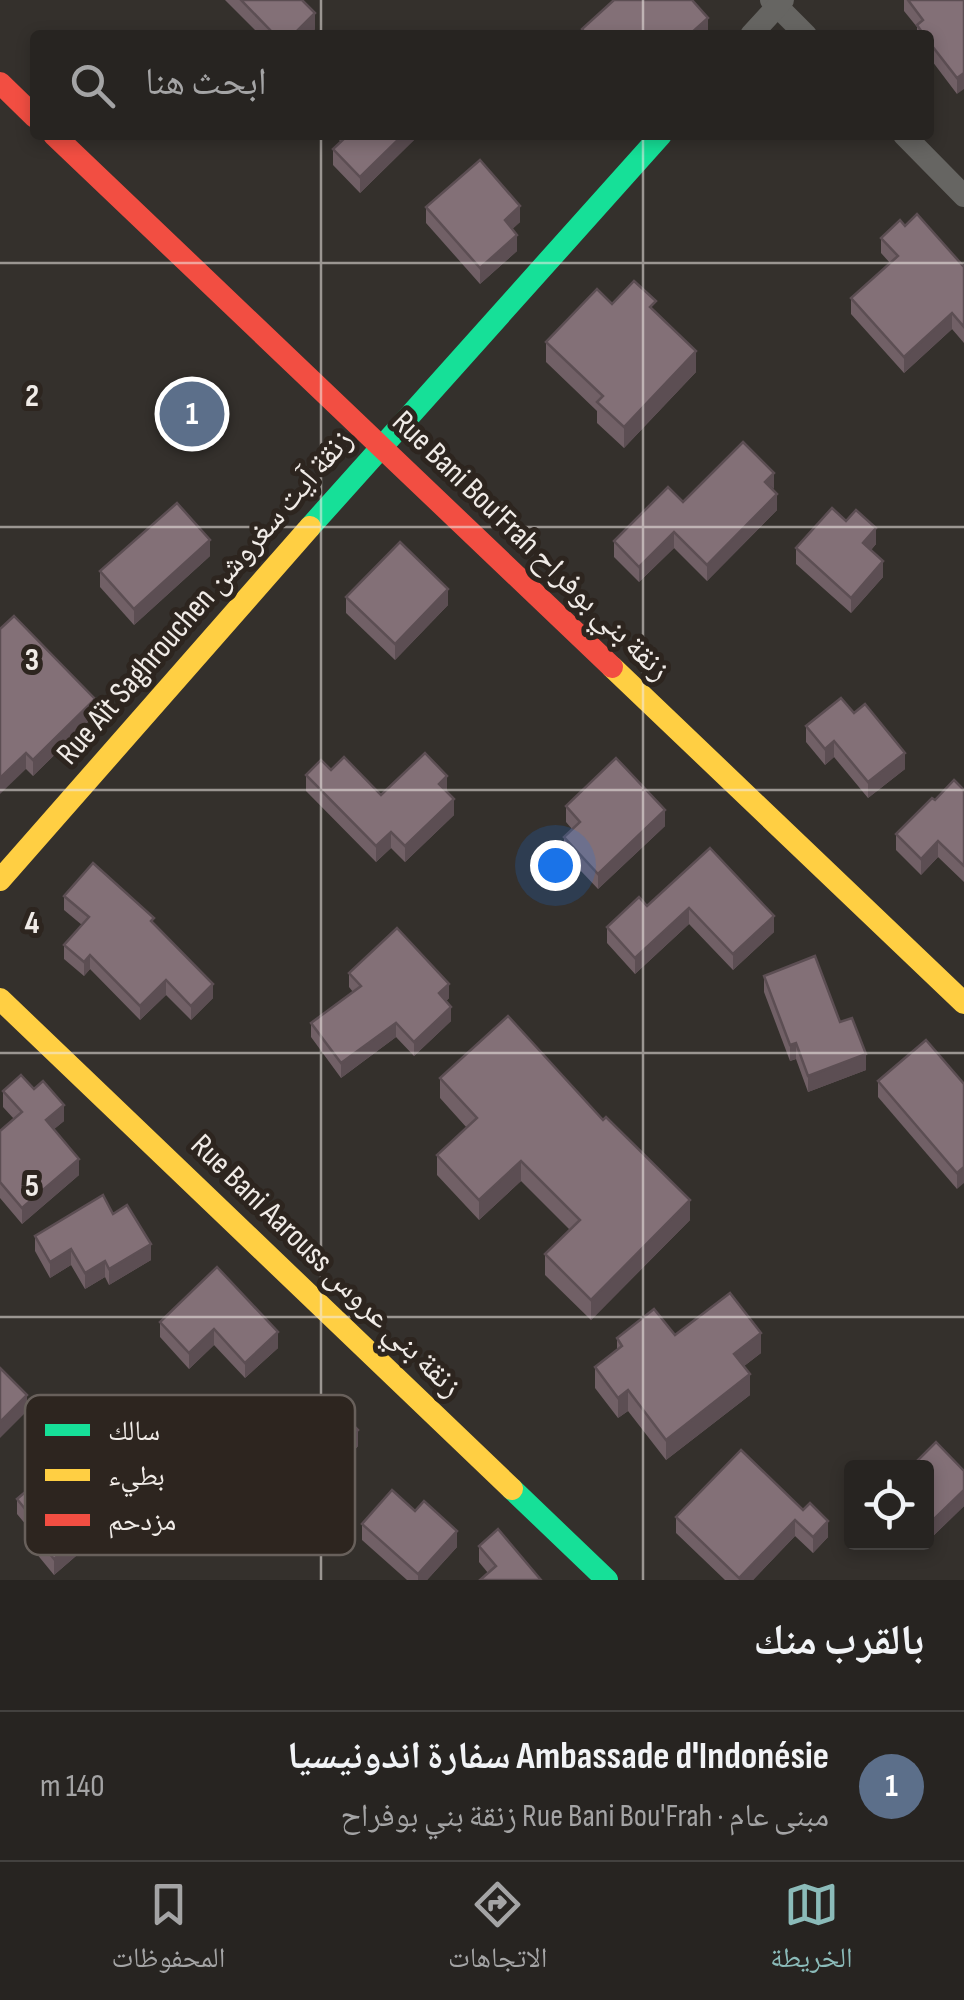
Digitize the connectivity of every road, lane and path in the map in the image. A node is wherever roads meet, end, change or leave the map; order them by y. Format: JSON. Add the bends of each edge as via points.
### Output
{"nodes":[{"id":1,"x":777,"y":2,"type":"edge"},
{"id":2,"x":755,"y":30,"type":"edge"},
{"id":3,"x":802,"y":30,"type":"edge"},
{"id":4,"x":0,"y":83,"type":"edge"},
{"id":5,"x":30,"y":112,"type":"edge"},
{"id":6,"x":59,"y":140,"type":"edge"},
{"id":7,"x":655,"y":140,"type":"edge"},
{"id":8,"x":909,"y":140,"type":"edge"},
{"id":9,"x":964,"y":196,"type":"edge"},
{"id":10,"x":380,"y":446,"type":"junction"},
{"id":11,"x":0,"y":880,"type":"edge"},
{"id":12,"x":0,"y":999,"type":"edge"},
{"id":13,"x":964,"y":1003,"type":"edge"},
{"id":14,"x":608,"y":1580,"type":"edge"}],
"edges":[{"from":1,"to":2,"type":"street"},
{"from":1,"to":3,"type":"street"},
{"from":4,"to":5,"type":"street"},
{"from":6,"to":10,"type":"street","name":"Rue Bani Bou'Frah زنقة بني بوفراح"},
{"from":7,"to":10,"type":"street","name":"Rue Aït Saghrouchen زنقة آيت سغروشن"},
{"from":8,"to":9,"type":"street"},
{"from":10,"to":11,"type":"street","name":"Rue Aït Saghrouchen زنقة آيت سغروشن"},
{"from":10,"to":13,"type":"street","name":"Rue Bani Bou'Frah زنقة بني بوفراح"},
{"from":12,"to":14,"type":"street","name":"Rue Bani Aarouss زنقة بني عروس"}]}
